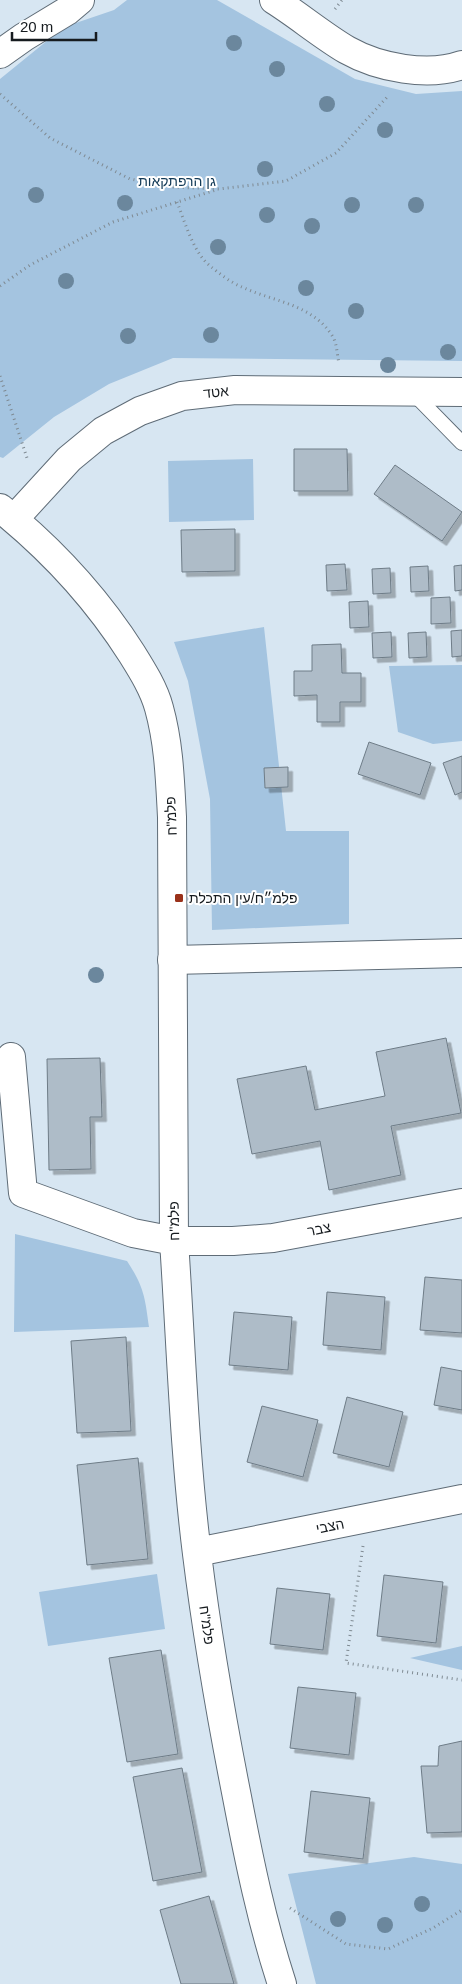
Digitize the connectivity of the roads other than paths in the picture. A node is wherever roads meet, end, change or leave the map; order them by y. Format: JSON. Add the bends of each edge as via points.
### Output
{"nodes":[{"id":1,"x":80,"y":0,"type":"edge"},
{"id":2,"x":274,"y":0,"type":"edge"},
{"id":3,"x":0,"y":54,"type":"edge"},
{"id":4,"x":462,"y":65,"type":"edge"},
{"id":5,"x":412,"y":392,"type":"junction"},
{"id":6,"x":462,"y":392,"type":"edge"},
{"id":7,"x":462,"y":443,"type":"edge"},
{"id":8,"x":7,"y":514,"type":"edge"},
{"id":9,"x":462,"y":953,"type":"edge"},
{"id":10,"x":172,"y":960,"type":"junction"},
{"id":11,"x":11,"y":1057,"type":"dead end"},
{"id":12,"x":462,"y":1203,"type":"edge"},
{"id":13,"x":174,"y":1241,"type":"junction"},
{"id":14,"x":462,"y":1499,"type":"edge"},
{"id":15,"x":197,"y":1552,"type":"junction"},
{"id":16,"x":282,"y":1984,"type":"edge"}],
"edges":[{"from":1,"to":3,"type":"street"},
{"from":2,"to":4,"type":"street","via":[[348,50],[373,60],[411,70],[446,70]]},
{"from":5,"to":6,"type":"street","name":"אטד"},
{"from":5,"to":7,"type":"lane"},
{"from":5,"to":8,"type":"street","name":"אטד","via":[[235,390],[182,396],[140,410],[103,431],[69,459],[38,493]]},
{"from":8,"to":10,"type":"street","name":"פלמ\"ח","via":[[75,579],[116,629],[144,672],[159,706],[170,770]]},
{"from":9,"to":10,"type":"street"},
{"from":10,"to":13,"type":"street","name":"פלמ\"ח"},
{"from":11,"to":13,"type":"street","name":"צבר","via":[[23,1193],[133,1233]]},
{"from":12,"to":13,"type":"street","name":"צבר","via":[[273,1238]]},
{"from":13,"to":15,"type":"street","name":"פלמ\"ח"},
{"from":14,"to":15,"type":"street","name":"הצבי"},
{"from":15,"to":16,"type":"street","name":"פלמ\"ח","via":[[227,1744],[256,1886]]}]}
